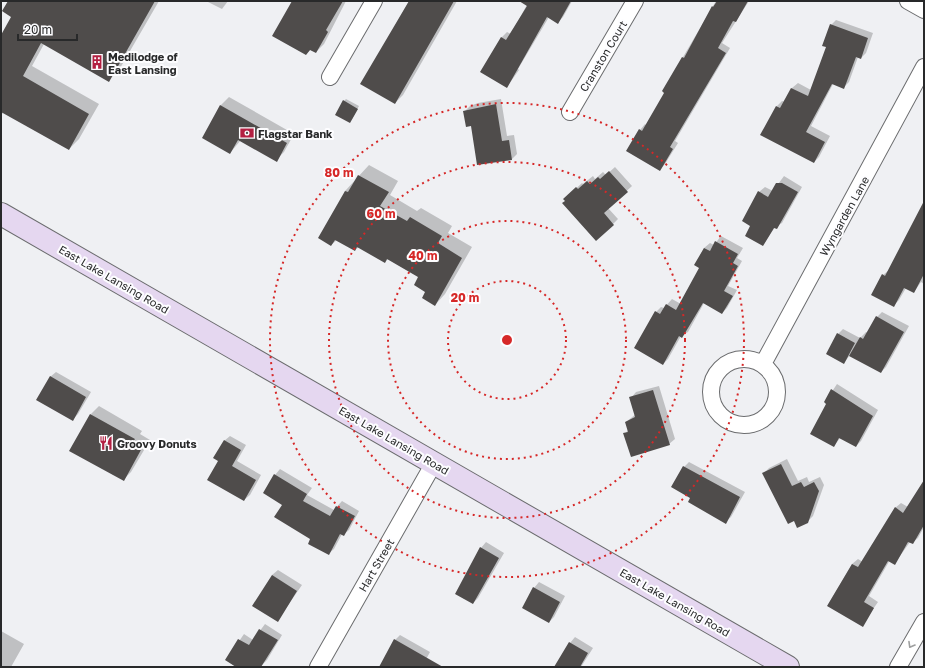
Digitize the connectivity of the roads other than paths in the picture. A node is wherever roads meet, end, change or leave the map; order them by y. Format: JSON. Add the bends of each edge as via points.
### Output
{"nodes":[{"id":1,"x":374,"y":1,"type":"edge"},
{"id":2,"x":635,"y":1,"type":"edge"},
{"id":3,"x":908,"y":1,"type":"edge"},
{"id":4,"x":924,"y":10,"type":"edge"},
{"id":5,"x":924,"y":67,"type":"edge"},
{"id":6,"x":330,"y":77,"type":"dead end"},
{"id":7,"x":570,"y":112,"type":"dead end"},
{"id":8,"x":1,"y":214,"type":"edge"},
{"id":9,"x":763,"y":364,"type":"junction"},
{"id":10,"x":434,"y":463,"type":"junction"},
{"id":11,"x":924,"y":622,"type":"edge"},
{"id":12,"x":780,"y":665,"type":"edge"},
{"id":13,"x":318,"y":667,"type":"edge"},
{"id":14,"x":898,"y":667,"type":"edge"}],
"edges":[{"from":1,"to":6,"type":"street"},
{"from":2,"to":7,"type":"street","name":"Cranston Court"},
{"from":3,"to":4,"type":"street"},
{"from":5,"to":9,"type":"street","name":"Wyngarden Lane"},
{"from":8,"to":10,"type":"main road","name":"East Lake Lansing Road"},
{"from":9,"to":9,"type":"street","via":[[753,359],[742,358],[731,360],[722,366],[711,385],[714,407],[721,416],[741,425],[762,420],[770,413],[778,393],[771,372]]},
{"from":10,"to":12,"type":"main road","name":"East Lake Lansing Road"},
{"from":10,"to":13,"type":"street","name":"Hart Street"},
{"from":11,"to":14,"type":"street","one_way":true}]}
